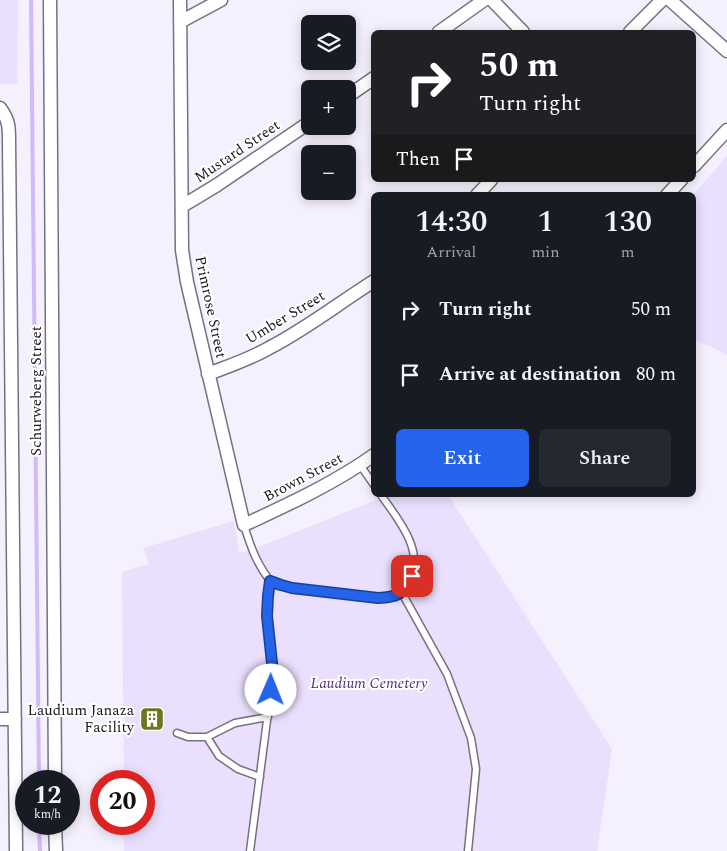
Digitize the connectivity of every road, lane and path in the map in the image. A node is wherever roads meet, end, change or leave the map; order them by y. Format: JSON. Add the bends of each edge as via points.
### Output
{"nodes":[{"id":1,"x":50,"y":0,"type":"edge"},
{"id":2,"x":180,"y":0,"type":"edge"},
{"id":3,"x":221,"y":0,"type":"edge"},
{"id":4,"x":484,"y":0,"type":"edge"},
{"id":5,"x":492,"y":0,"type":"edge"},
{"id":6,"x":662,"y":0,"type":"edge"},
{"id":7,"x":670,"y":0,"type":"edge"},
{"id":8,"x":180,"y":22,"type":"junction"},
{"id":9,"x":442,"y":30,"type":"edge"},
{"id":10,"x":521,"y":30,"type":"edge"},
{"id":11,"x":632,"y":30,"type":"edge"},
{"id":12,"x":727,"y":51,"type":"edge"},
{"id":13,"x":371,"y":80,"type":"edge"},
{"id":14,"x":356,"y":90,"type":"edge"},
{"id":15,"x":0,"y":108,"type":"edge"},
{"id":16,"x":301,"y":128,"type":"edge"},
{"id":17,"x":727,"y":130,"type":"edge"},
{"id":18,"x":696,"y":164,"type":"edge"},
{"id":19,"x":488,"y":182,"type":"edge"},
{"id":20,"x":679,"y":182,"type":"edge"},
{"id":21,"x":480,"y":192,"type":"edge"},
{"id":22,"x":670,"y":192,"type":"edge"},
{"id":23,"x":182,"y":206,"type":"junction"},
{"id":24,"x":371,"y":283,"type":"edge"},
{"id":25,"x":208,"y":374,"type":"junction"},
{"id":26,"x":371,"y":457,"type":"edge"},
{"id":27,"x":360,"y":465,"type":"junction"},
{"id":28,"x":371,"y":481,"type":"edge"},
{"id":29,"x":382,"y":497,"type":"edge"},
{"id":30,"x":244,"y":525,"type":"junction"},
{"id":31,"x":270,"y":581,"type":"junction"},
{"id":32,"x":402,"y":592,"type":"junction"},
{"id":33,"x":268,"y":717,"type":"junction"},
{"id":34,"x":0,"y":719,"type":"edge"},
{"id":35,"x":15,"y":719,"type":"junction"},
{"id":36,"x":177,"y":733,"type":"dead end"},
{"id":37,"x":207,"y":737,"type":"junction"},
{"id":38,"x":55,"y":770,"type":"edge"},
{"id":39,"x":260,"y":777,"type":"junction"},
{"id":40,"x":56,"y":835,"type":"edge"},
{"id":41,"x":16,"y":851,"type":"edge"},
{"id":42,"x":56,"y":851,"type":"edge"},
{"id":43,"x":250,"y":851,"type":"edge"},
{"id":44,"x":468,"y":851,"type":"edge"}],
"edges":[{"from":1,"to":38,"type":"street","name":"Schurweberg Street"},
{"from":2,"to":8,"type":"street","name":"Primrose Street"},
{"from":3,"to":8,"type":"street"},
{"from":4,"to":9,"type":"street"},
{"from":5,"to":10,"type":"street"},
{"from":6,"to":11,"type":"street"},
{"from":7,"to":12,"type":"street"},
{"from":8,"to":23,"type":"street","name":"Primrose Street"},
{"from":13,"to":14,"type":"street"},
{"from":15,"to":35,"type":"street","via":[[9,127]]},
{"from":16,"to":23,"type":"street","name":"Mustard Street"},
{"from":17,"to":18,"type":"street"},
{"from":19,"to":21,"type":"street"},
{"from":20,"to":22,"type":"street"},
{"from":23,"to":25,"type":"street","name":"Primrose Street","via":[[182,250]]},
{"from":24,"to":25,"type":"street","name":"Umber Street","via":[[270,348]]},
{"from":25,"to":30,"type":"street","name":"Primrose Street"},
{"from":26,"to":27,"type":"street","name":"Brown Street"},
{"from":27,"to":28,"type":"lane"},
{"from":27,"to":30,"type":"street","name":"Brown Street","via":[[295,502]]},
{"from":29,"to":32,"type":"lane","via":[[412,546],[412,576]]},
{"from":30,"to":31,"type":"lane","name":"Primrose Street","via":[[251,549]]},
{"from":31,"to":32,"type":"lane","via":[[292,588],[378,598]]},
{"from":31,"to":33,"type":"lane","via":[[267,616],[272,663]]},
{"from":32,"to":44,"type":"lane","via":[[447,674],[471,738],[476,769]]},
{"from":33,"to":37,"type":"lane","via":[[235,723]]},
{"from":33,"to":39,"type":"lane"},
{"from":34,"to":35,"type":"street"},
{"from":35,"to":41,"type":"street"},
{"from":36,"to":37,"type":"lane","via":[[188,737]]},
{"from":37,"to":39,"type":"lane","via":[[219,756],[238,769]]},
{"from":39,"to":43,"type":"lane"},
{"from":40,"to":42,"type":"street"}]}
